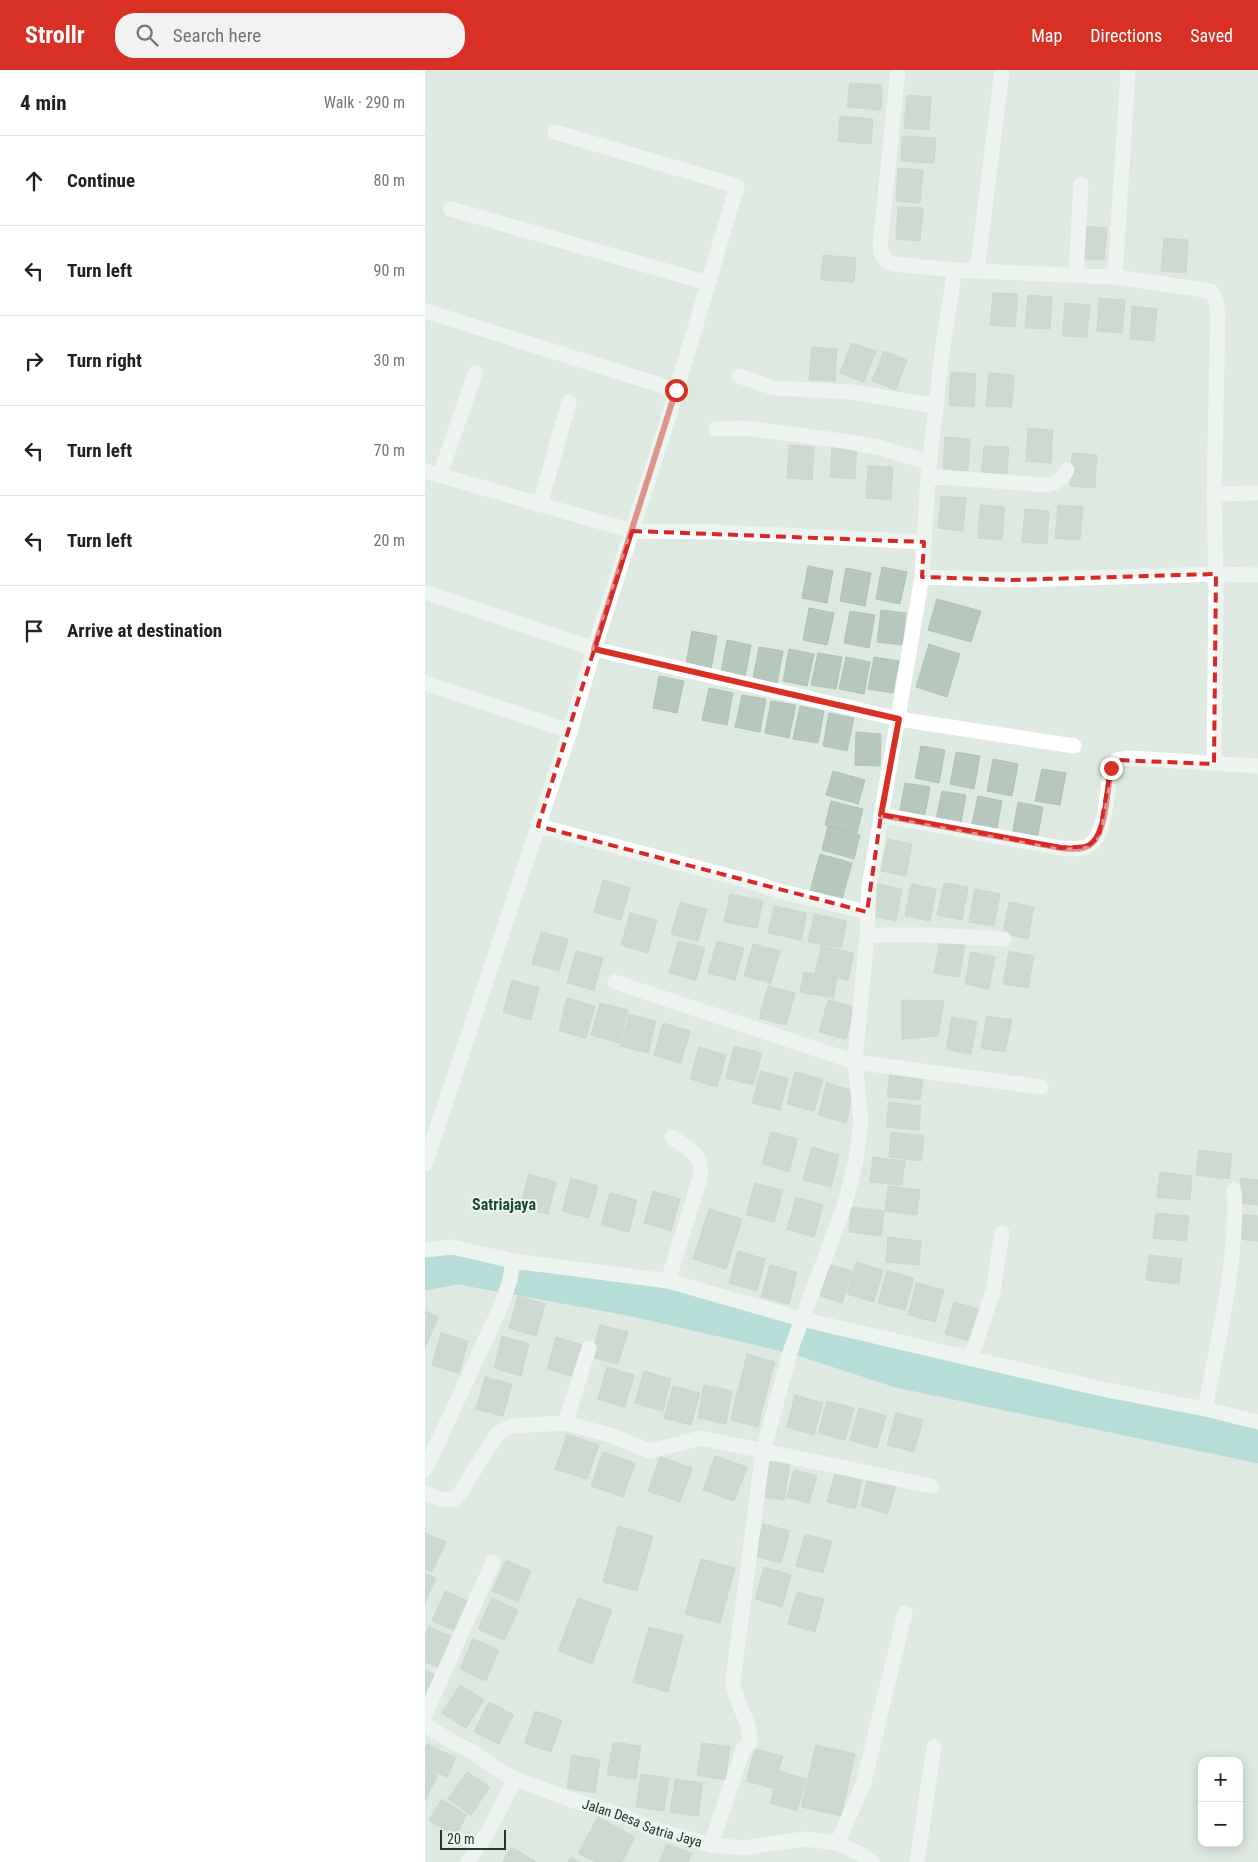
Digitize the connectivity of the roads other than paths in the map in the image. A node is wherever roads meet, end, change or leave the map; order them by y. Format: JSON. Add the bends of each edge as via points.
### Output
{"nodes":[{"id":1,"x":898,"y":70,"type":"edge"},
{"id":2,"x":1002,"y":70,"type":"edge"},
{"id":3,"x":1128,"y":70,"type":"edge"},
{"id":4,"x":555,"y":132,"type":"dead end"},
{"id":5,"x":1081,"y":184,"type":"dead end"},
{"id":6,"x":451,"y":210,"type":"dead end"},
{"id":7,"x":955,"y":270,"type":"junction"},
{"id":8,"x":977,"y":271,"type":"junction"},
{"id":9,"x":1077,"y":275,"type":"junction"},
{"id":10,"x":1115,"y":277,"type":"junction"},
{"id":11,"x":708,"y":284,"type":"junction"},
{"id":12,"x":425,"y":312,"type":"edge"},
{"id":13,"x":475,"y":373,"type":"dead end"},
{"id":14,"x":739,"y":376,"type":"dead end"},
{"id":15,"x":676,"y":390,"type":"junction"},
{"id":16,"x":569,"y":402,"type":"dead end"},
{"id":17,"x":937,"y":406,"type":"junction"},
{"id":18,"x":717,"y":428,"type":"dead end"},
{"id":19,"x":929,"y":470,"type":"junction"},
{"id":20,"x":1067,"y":470,"type":"dead end"},
{"id":21,"x":425,"y":471,"type":"edge"},
{"id":22,"x":440,"y":475,"type":"junction"},
{"id":23,"x":1258,"y":493,"type":"edge"},
{"id":24,"x":1214,"y":494,"type":"junction"},
{"id":25,"x":540,"y":505,"type":"junction"},
{"id":26,"x":632,"y":531,"type":"junction"},
{"id":27,"x":924,"y":542,"type":"junction"},
{"id":28,"x":1216,"y":574,"type":"junction"},
{"id":29,"x":1258,"y":575,"type":"edge"},
{"id":30,"x":922,"y":577,"type":"junction"},
{"id":31,"x":425,"y":592,"type":"edge"},
{"id":32,"x":594,"y":649,"type":"junction"},
{"id":33,"x":425,"y":683,"type":"edge"},
{"id":34,"x":899,"y":719,"type":"junction"},
{"id":35,"x":570,"y":731,"type":"junction"},
{"id":36,"x":1074,"y":746,"type":"dead end"},
{"id":37,"x":1214,"y":764,"type":"junction"},
{"id":38,"x":1258,"y":766,"type":"edge"},
{"id":39,"x":881,"y":815,"type":"junction"},
{"id":40,"x":538,"y":826,"type":"junction"},
{"id":41,"x":867,"y":912,"type":"junction"},
{"id":42,"x":867,"y":935,"type":"junction"},
{"id":43,"x":1003,"y":939,"type":"dead end"},
{"id":44,"x":615,"y":982,"type":"dead end"},
{"id":45,"x":855,"y":1062,"type":"junction"},
{"id":46,"x":1041,"y":1087,"type":"dead end"},
{"id":47,"x":672,"y":1137,"type":"dead end"},
{"id":48,"x":425,"y":1164,"type":"edge"},
{"id":49,"x":1234,"y":1190,"type":"dead end"},
{"id":50,"x":1002,"y":1233,"type":"dead end"},
{"id":51,"x":425,"y":1250,"type":"edge"},
{"id":52,"x":513,"y":1261,"type":"junction"},
{"id":53,"x":668,"y":1281,"type":"junction"},
{"id":54,"x":801,"y":1320,"type":"junction"},
{"id":55,"x":589,"y":1348,"type":"dead end"},
{"id":56,"x":971,"y":1358,"type":"junction"},
{"id":57,"x":1205,"y":1409,"type":"junction"},
{"id":58,"x":1258,"y":1422,"type":"edge"},
{"id":59,"x":565,"y":1423,"type":"junction"},
{"id":60,"x":763,"y":1452,"type":"junction"},
{"id":61,"x":425,"y":1470,"type":"edge"},
{"id":62,"x":931,"y":1486,"type":"dead end"},
{"id":63,"x":425,"y":1493,"type":"edge"},
{"id":64,"x":493,"y":1562,"type":"dead end"},
{"id":65,"x":905,"y":1613,"type":"dead end"},
{"id":66,"x":425,"y":1715,"type":"edge"},
{"id":67,"x":425,"y":1726,"type":"edge"},
{"id":68,"x":934,"y":1747,"type":"dead end"},
{"id":69,"x":515,"y":1779,"type":"junction"},
{"id":70,"x":837,"y":1843,"type":"junction"},
{"id":71,"x":711,"y":1845,"type":"junction"},
{"id":72,"x":468,"y":1862,"type":"edge"},
{"id":73,"x":872,"y":1862,"type":"edge"},
{"id":74,"x":917,"y":1862,"type":"edge"}],
"edges":[{"from":1,"to":7,"type":"street","via":[[879,246],[888,262],[893,264]]},
{"from":2,"to":8,"type":"street"},
{"from":3,"to":10,"type":"street"},
{"from":4,"to":11,"type":"street","via":[[737,186]]},
{"from":5,"to":9,"type":"street"},
{"from":6,"to":11,"type":"street"},
{"from":7,"to":8,"type":"street"},
{"from":7,"to":17,"type":"street"},
{"from":8,"to":9,"type":"street"},
{"from":9,"to":10,"type":"street"},
{"from":10,"to":24,"type":"street","via":[[1211,291],[1214,296],[1218,314]]},
{"from":11,"to":15,"type":"street"},
{"from":12,"to":15,"type":"street"},
{"from":13,"to":22,"type":"street"},
{"from":14,"to":17,"type":"street","via":[[774,388],[852,392]]},
{"from":15,"to":26,"type":"street"},
{"from":16,"to":25,"type":"street"},
{"from":17,"to":19,"type":"street"},
{"from":18,"to":19,"type":"street","via":[[745,428],[882,448]]},
{"from":19,"to":20,"type":"street","via":[[1047,485],[1055,484]]},
{"from":19,"to":27,"type":"street"},
{"from":21,"to":22,"type":"street"},
{"from":22,"to":25,"type":"street"},
{"from":23,"to":24,"type":"street"},
{"from":24,"to":28,"type":"street"},
{"from":25,"to":26,"type":"street"},
{"from":26,"to":27,"type":"street"},
{"from":26,"to":32,"type":"street"},
{"from":27,"to":30,"type":"street"},
{"from":28,"to":29,"type":"street"},
{"from":28,"to":30,"type":"street","via":[[1013,580]]},
{"from":28,"to":37,"type":"street"},
{"from":30,"to":34,"type":"street"},
{"from":31,"to":32,"type":"street"},
{"from":32,"to":34,"type":"street"},
{"from":32,"to":35,"type":"street"},
{"from":33,"to":35,"type":"street"},
{"from":34,"to":36,"type":"street"},
{"from":34,"to":39,"type":"street"},
{"from":35,"to":40,"type":"street"},
{"from":37,"to":38,"type":"street"},
{"from":37,"to":39,"type":"street","via":[[1117,760],[1111,768],[1099,836],[1080,849]]},
{"from":39,"to":41,"type":"street"},
{"from":40,"to":41,"type":"street"},
{"from":40,"to":48,"type":"street"},
{"from":41,"to":42,"type":"street"},
{"from":42,"to":43,"type":"street"},
{"from":42,"to":45,"type":"street"},
{"from":44,"to":45,"type":"street"},
{"from":45,"to":46,"type":"street"},
{"from":45,"to":54,"type":"street","via":[[861,1122],[856,1160],[845,1204]]},
{"from":47,"to":53,"type":"street","via":[[697,1156],[701,1178]]},
{"from":49,"to":57,"type":"street","via":[[1231,1262]]},
{"from":50,"to":56,"type":"street","via":[[993,1291]]},
{"from":51,"to":52,"type":"street","via":[[453,1247]]},
{"from":52,"to":53,"type":"street"},
{"from":52,"to":61,"type":"street","via":[[502,1304]]},
{"from":53,"to":54,"type":"street"},
{"from":54,"to":56,"type":"street"},
{"from":54,"to":60,"type":"street"},
{"from":55,"to":59,"type":"street"},
{"from":56,"to":57,"type":"street","via":[[1102,1390]]},
{"from":57,"to":58,"type":"street"},
{"from":59,"to":60,"type":"street","via":[[610,1435],[650,1451],[701,1438]]},
{"from":59,"to":63,"type":"street","via":[[511,1426],[497,1434],[461,1493],[453,1500]]},
{"from":60,"to":62,"type":"street"},
{"from":60,"to":71,"type":"street","via":[[733,1681],[749,1727],[750,1742],[744,1748]]},
{"from":64,"to":66,"type":"street"},
{"from":65,"to":70,"type":"street","via":[[863,1785]]},
{"from":67,"to":69,"type":"street","name":"Jalan Desa Satria Jaya"},
{"from":68,"to":74,"type":"street"},
{"from":69,"to":71,"type":"street","name":"Jalan Desa Satria Jaya","via":[[653,1829]]},
{"from":69,"to":72,"type":"street","via":[[491,1828]]},
{"from":70,"to":71,"type":"street","name":"Jalan Desa Satria Jaya","via":[[804,1839],[743,1848]]},
{"from":70,"to":73,"type":"street","name":"Jalan Desa Satria Jaya"}]}
